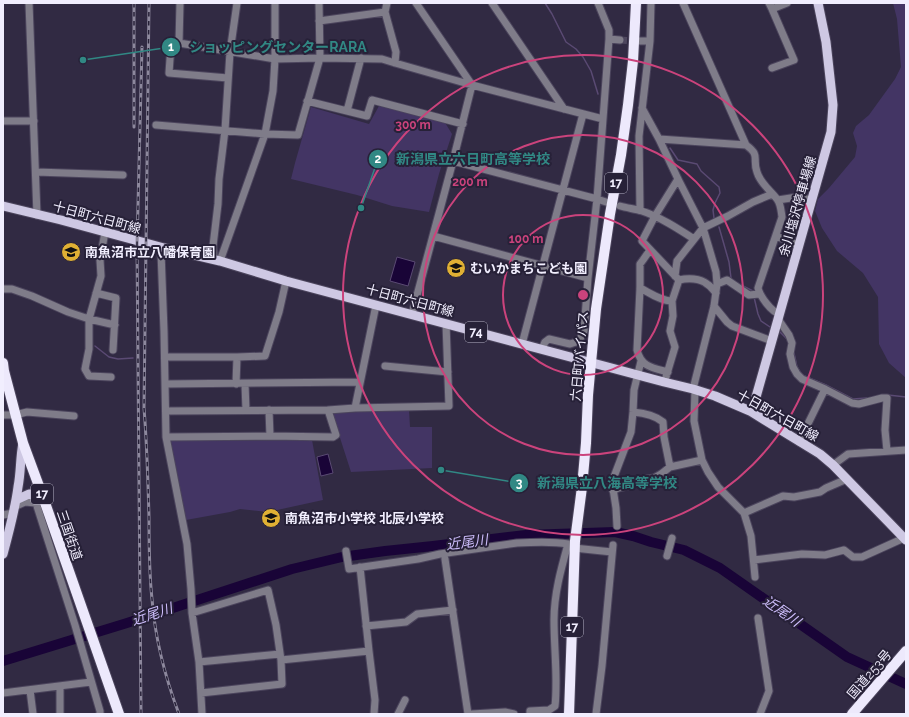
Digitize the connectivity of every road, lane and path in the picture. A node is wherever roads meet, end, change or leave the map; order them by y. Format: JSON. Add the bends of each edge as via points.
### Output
{"nodes":[{"id":1,"x":29,"y":3,"type":"edge"},
{"id":2,"x":180,"y":3,"type":"edge"},
{"id":3,"x":238,"y":3,"type":"edge"},
{"id":4,"x":275,"y":3,"type":"edge"},
{"id":5,"x":319,"y":3,"type":"edge"},
{"id":6,"x":387,"y":3,"type":"edge"},
{"id":7,"x":416,"y":3,"type":"edge"},
{"id":8,"x":492,"y":3,"type":"edge"},
{"id":9,"x":598,"y":3,"type":"edge"},
{"id":10,"x":636,"y":3,"type":"edge"},
{"id":11,"x":651,"y":3,"type":"edge"},
{"id":12,"x":683,"y":3,"type":"edge"},
{"id":13,"x":788,"y":3,"type":"edge"},
{"id":14,"x":818,"y":3,"type":"edge"},
{"id":15,"x":771,"y":6,"type":"edge"},
{"id":16,"x":385,"y":12,"type":"junction"},
{"id":17,"x":320,"y":21,"type":"junction"},
{"id":18,"x":609,"y":39,"type":"junction"},
{"id":19,"x":620,"y":40,"type":"tunnel mouth"},
{"id":20,"x":637,"y":41,"type":"tunnel mouth"},
{"id":21,"x":650,"y":41,"type":"junction"},
{"id":22,"x":179,"y":43,"type":"junction"},
{"id":23,"x":230,"y":52,"type":"junction"},
{"id":24,"x":320,"y":58,"type":"junction"},
{"id":25,"x":361,"y":58,"type":"junction"},
{"id":26,"x":274,"y":60,"type":"junction"},
{"id":27,"x":395,"y":63,"type":"junction"},
{"id":28,"x":772,"y":68,"type":"dead end"},
{"id":29,"x":228,"y":78,"type":"junction"},
{"id":30,"x":472,"y":85,"type":"junction"},
{"id":31,"x":307,"y":101,"type":"junction"},
{"id":32,"x":642,"y":108,"type":"junction"},
{"id":33,"x":564,"y":109,"type":"junction"},
{"id":34,"x":347,"y":111,"type":"junction"},
{"id":35,"x":583,"y":114,"type":"junction"},
{"id":36,"x":603,"y":119,"type":"junction"},
{"id":37,"x":3,"y":121,"type":"edge"},
{"id":38,"x":34,"y":122,"type":"junction"},
{"id":39,"x":463,"y":124,"type":"junction"},
{"id":40,"x":156,"y":125,"type":"dead end"},
{"id":41,"x":225,"y":130,"type":"junction"},
{"id":42,"x":265,"y":134,"type":"junction"},
{"id":43,"x":659,"y":138,"type":"junction"},
{"id":44,"x":746,"y":145,"type":"junction"},
{"id":45,"x":454,"y":161,"type":"junction"},
{"id":46,"x":36,"y":172,"type":"junction"},
{"id":47,"x":123,"y":175,"type":"dead end"},
{"id":48,"x":678,"y":179,"type":"junction"},
{"id":49,"x":563,"y":190,"type":"junction"},
{"id":50,"x":772,"y":194,"type":"junction"},
{"id":51,"x":597,"y":199,"type":"junction"},
{"id":52,"x":778,"y":200,"type":"junction"},
{"id":53,"x":811,"y":200,"type":"junction"},
{"id":54,"x":606,"y":202,"type":"dead end"},
{"id":55,"x":3,"y":206,"type":"edge"},
{"id":56,"x":620,"y":206,"type":"dead end"},
{"id":57,"x":640,"y":210,"type":"junction"},
{"id":58,"x":37,"y":215,"type":"junction"},
{"id":59,"x":656,"y":216,"type":"junction"},
{"id":60,"x":703,"y":228,"type":"junction"},
{"id":61,"x":105,"y":232,"type":"junction"},
{"id":62,"x":433,"y":236,"type":"junction"},
{"id":63,"x":776,"y":236,"type":"junction"},
{"id":64,"x":694,"y":239,"type":"junction"},
{"id":65,"x":798,"y":245,"type":"junction"},
{"id":66,"x":164,"y":248,"type":"junction"},
{"id":67,"x":650,"y":250,"type":"junction"},
{"id":68,"x":217,"y":261,"type":"junction"},
{"id":69,"x":543,"y":266,"type":"junction"},
{"id":70,"x":588,"y":278,"type":"junction"},
{"id":71,"x":677,"y":278,"type":"junction"},
{"id":72,"x":286,"y":281,"type":"junction"},
{"id":73,"x":717,"y":284,"type":"junction"},
{"id":74,"x":640,"y":288,"type":"junction"},
{"id":75,"x":3,"y":289,"type":"edge"},
{"id":76,"x":96,"y":293,"type":"junction"},
{"id":77,"x":716,"y":293,"type":"junction"},
{"id":78,"x":759,"y":294,"type":"junction"},
{"id":79,"x":672,"y":301,"type":"junction"},
{"id":80,"x":376,"y":305,"type":"junction"},
{"id":81,"x":714,"y":306,"type":"junction"},
{"id":82,"x":412,"y":314,"type":"junction"},
{"id":83,"x":779,"y":317,"type":"junction"},
{"id":84,"x":89,"y":319,"type":"junction"},
{"id":85,"x":446,"y":323,"type":"junction"},
{"id":86,"x":115,"y":325,"type":"junction"},
{"id":87,"x":772,"y":340,"type":"junction"},
{"id":88,"x":522,"y":344,"type":"junction"},
{"id":89,"x":542,"y":349,"type":"junction"},
{"id":90,"x":113,"y":350,"type":"dead end"},
{"id":91,"x":165,"y":357,"type":"junction"},
{"id":92,"x":237,"y":357,"type":"junction"},
{"id":93,"x":641,"y":361,"type":"junction"},
{"id":94,"x":591,"y":362,"type":"junction"},
{"id":95,"x":385,"y":366,"type":"dead end"},
{"id":96,"x":3,"y":368,"type":"edge"},
{"id":97,"x":448,"y":372,"type":"junction"},
{"id":98,"x":668,"y":372,"type":"junction"},
{"id":99,"x":638,"y":375,"type":"junction"},
{"id":100,"x":111,"y":377,"type":"dead end"},
{"id":101,"x":360,"y":382,"type":"junction"},
{"id":102,"x":664,"y":382,"type":"junction"},
{"id":103,"x":165,"y":384,"type":"junction"},
{"id":104,"x":236,"y":384,"type":"junction"},
{"id":105,"x":245,"y":384,"type":"junction"},
{"id":106,"x":694,"y":389,"type":"junction"},
{"id":107,"x":826,"y":389,"type":"junction"},
{"id":108,"x":355,"y":408,"type":"junction"},
{"id":109,"x":246,"y":410,"type":"junction"},
{"id":110,"x":269,"y":410,"type":"junction"},
{"id":111,"x":328,"y":410,"type":"junction"},
{"id":112,"x":166,"y":411,"type":"junction"},
{"id":113,"x":750,"y":411,"type":"junction"},
{"id":114,"x":633,"y":412,"type":"junction"},
{"id":115,"x":3,"y":415,"type":"edge"},
{"id":116,"x":15,"y":415,"type":"junction"},
{"id":117,"x":74,"y":416,"type":"dead end"},
{"id":118,"x":270,"y":436,"type":"junction"},
{"id":119,"x":166,"y":437,"type":"junction"},
{"id":120,"x":799,"y":442,"type":"junction"},
{"id":121,"x":23,"y":443,"type":"junction"},
{"id":122,"x":906,"y":450,"type":"edge"},
{"id":123,"x":886,"y":451,"type":"junction"},
{"id":124,"x":702,"y":460,"type":"junction"},
{"id":125,"x":834,"y":465,"type":"junction"},
{"id":126,"x":670,"y":468,"type":"junction"},
{"id":127,"x":847,"y":479,"type":"junction"},
{"id":128,"x":614,"y":491,"type":"junction"},
{"id":129,"x":43,"y":496,"type":"junction"},
{"id":130,"x":15,"y":507,"type":"junction"},
{"id":131,"x":744,"y":513,"type":"junction"},
{"id":132,"x":3,"y":515,"type":"edge"},
{"id":133,"x":617,"y":526,"type":"dead end"},
{"id":134,"x":672,"y":538,"type":"dead end"},
{"id":135,"x":905,"y":539,"type":"edge"},
{"id":136,"x":573,"y":544,"type":"junction"},
{"id":137,"x":346,"y":552,"type":"dead end"},
{"id":138,"x":3,"y":554,"type":"edge"},
{"id":139,"x":667,"y":556,"type":"dead end"},
{"id":140,"x":445,"y":559,"type":"dead end"},
{"id":141,"x":754,"y":560,"type":"junction"},
{"id":142,"x":360,"y":567,"type":"junction"},
{"id":143,"x":755,"y":577,"type":"dead end"},
{"id":144,"x":453,"y":610,"type":"junction"},
{"id":145,"x":192,"y":613,"type":"junction"},
{"id":146,"x":758,"y":618,"type":"dead end"},
{"id":147,"x":366,"y":626,"type":"junction"},
{"id":148,"x":369,"y":651,"type":"junction"},
{"id":149,"x":906,"y":651,"type":"edge"},
{"id":150,"x":280,"y":657,"type":"junction"},
{"id":151,"x":199,"y":662,"type":"junction"},
{"id":152,"x":91,"y":682,"type":"junction"},
{"id":153,"x":60,"y":686,"type":"junction"},
{"id":154,"x":30,"y":690,"type":"junction"},
{"id":155,"x":3,"y":693,"type":"edge"},
{"id":156,"x":201,"y":693,"type":"junction"},
{"id":157,"x":405,"y":700,"type":"dead end"},
{"id":158,"x":118,"y":710,"type":"edge"},
{"id":159,"x":33,"y":714,"type":"edge"},
{"id":160,"x":60,"y":714,"type":"edge"},
{"id":161,"x":100,"y":714,"type":"edge"},
{"id":162,"x":202,"y":714,"type":"edge"},
{"id":163,"x":374,"y":714,"type":"edge"},
{"id":164,"x":398,"y":714,"type":"edge"},
{"id":165,"x":468,"y":714,"type":"edge"},
{"id":166,"x":472,"y":714,"type":"edge"},
{"id":167,"x":514,"y":714,"type":"edge"},
{"id":168,"x":530,"y":714,"type":"edge"},
{"id":169,"x":569,"y":714,"type":"edge"},
{"id":170,"x":596,"y":714,"type":"edge"},
{"id":171,"x":760,"y":714,"type":"edge"},
{"id":172,"x":852,"y":714,"type":"edge"}],
"edges":[{"from":1,"to":38,"type":"street"},
{"from":2,"to":22,"type":"street"},
{"from":3,"to":23,"type":"street"},
{"from":4,"to":26,"type":"street"},
{"from":5,"to":17,"type":"street"},
{"from":6,"to":16,"type":"street"},
{"from":7,"to":30,"type":"street"},
{"from":8,"to":33,"type":"street"},
{"from":9,"to":18,"type":"street","via":[[609,30]]},
{"from":10,"to":94,"type":"highway","name":"六日町バイパス","number":"17","via":[[628,105],[597,301]]},
{"from":11,"to":21,"type":"street"},
{"from":12,"to":44,"type":"street"},
{"from":13,"to":15,"type":"street"},
{"from":14,"to":53,"type":"main road","name":"余川塩沢停車場線","via":[[834,105],[831,132]]},
{"from":15,"to":28,"type":"street","via":[[794,60]]},
{"from":16,"to":17,"type":"street"},
{"from":16,"to":27,"type":"street","via":[[396,52]]},
{"from":17,"to":24,"type":"street"},
{"from":18,"to":19,"type":"street"},
{"from":18,"to":36,"type":"street"},
{"from":20,"to":21,"type":"street"},
{"from":21,"to":32,"type":"street"},
{"from":22,"to":23,"type":"street"},
{"from":22,"to":29,"type":"street","via":[[171,45],[169,73]]},
{"from":23,"to":26,"type":"street"},
{"from":23,"to":29,"type":"street"},
{"from":24,"to":25,"type":"street"},
{"from":24,"to":26,"type":"street"},
{"from":24,"to":31,"type":"street"},
{"from":25,"to":27,"type":"street","via":[[382,59]]},
{"from":25,"to":34,"type":"street"},
{"from":26,"to":42,"type":"street","via":[[273,91]]},
{"from":27,"to":30,"type":"street"},
{"from":29,"to":41,"type":"street"},
{"from":30,"to":33,"type":"street"},
{"from":30,"to":39,"type":"street"},
{"from":31,"to":34,"type":"street"},
{"from":31,"to":42,"type":"street","via":[[298,135]]},
{"from":32,"to":43,"type":"street"},
{"from":32,"to":57,"type":"street","via":[[639,136]]},
{"from":33,"to":35,"type":"street"},
{"from":34,"to":39,"type":"street","via":[[367,116],[372,100]]},
{"from":35,"to":36,"type":"street"},
{"from":35,"to":49,"type":"street"},
{"from":36,"to":51,"type":"street"},
{"from":37,"to":38,"type":"street"},
{"from":38,"to":46,"type":"street"},
{"from":39,"to":45,"type":"street"},
{"from":40,"to":41,"type":"street"},
{"from":41,"to":42,"type":"street"},
{"from":41,"to":68,"type":"street","via":[[213,246]]},
{"from":42,"to":68,"type":"street"},
{"from":43,"to":44,"type":"street"},
{"from":43,"to":48,"type":"street"},
{"from":44,"to":50,"type":"street","via":[[756,155],[757,172]]},
{"from":45,"to":49,"type":"street"},
{"from":45,"to":62,"type":"street"},
{"from":46,"to":47,"type":"street"},
{"from":46,"to":58,"type":"street"},
{"from":48,"to":59,"type":"street"},
{"from":48,"to":60,"type":"street"},
{"from":49,"to":51,"type":"street"},
{"from":49,"to":69,"type":"street"},
{"from":50,"to":52,"type":"street"},
{"from":50,"to":60,"type":"street"},
{"from":51,"to":54,"type":"street"},
{"from":51,"to":70,"type":"street"},
{"from":52,"to":53,"type":"street","via":[[797,196]]},
{"from":52,"to":63,"type":"street","via":[[782,217]]},
{"from":53,"to":65,"type":"main road","name":"余川塩沢停車場線"},
{"from":55,"to":58,"type":"main road","name":"十日町六日町線","number":"74"},
{"from":56,"to":57,"type":"street"},
{"from":57,"to":59,"type":"street"},
{"from":58,"to":61,"type":"main road","name":"十日町六日町線","number":"74"},
{"from":59,"to":64,"type":"street"},
{"from":59,"to":67,"type":"street","via":[[642,240]]},
{"from":60,"to":64,"type":"street"},
{"from":60,"to":73,"type":"street"},
{"from":61,"to":66,"type":"main road","name":"十日町六日町線","number":"74"},
{"from":61,"to":76,"type":"street","via":[[100,260],[101,276]]},
{"from":62,"to":69,"type":"street"},
{"from":62,"to":82,"type":"street"},
{"from":63,"to":65,"type":"street"},
{"from":63,"to":78,"type":"street","via":[[758,288]]},
{"from":64,"to":71,"type":"street","via":[[678,261]]},
{"from":65,"to":83,"type":"main road","name":"余川塩沢停車場線"},
{"from":66,"to":68,"type":"main road","name":"十日町六日町線","number":"74"},
{"from":66,"to":91,"type":"street","via":[[161,252]]},
{"from":67,"to":71,"type":"street"},
{"from":67,"to":74,"type":"street","via":[[640,264]]},
{"from":68,"to":72,"type":"main road","name":"十日町六日町線","number":"74"},
{"from":69,"to":70,"type":"street"},
{"from":69,"to":88,"type":"street"},
{"from":70,"to":89,"type":"street","via":[[584,331],[578,341],[570,344],[549,339]]},
{"from":71,"to":77,"type":"street","via":[[700,280]]},
{"from":71,"to":79,"type":"street"},
{"from":72,"to":80,"type":"main road","name":"十日町六日町線","number":"74"},
{"from":72,"to":92,"type":"street","via":[[265,356]]},
{"from":73,"to":77,"type":"street"},
{"from":73,"to":78,"type":"street","via":[[727,280],[749,295]]},
{"from":74,"to":79,"type":"street"},
{"from":74,"to":93,"type":"street","via":[[637,350]]},
{"from":75,"to":84,"type":"street","via":[[12,289]]},
{"from":76,"to":84,"type":"street"},
{"from":76,"to":86,"type":"street","via":[[116,298]]},
{"from":77,"to":81,"type":"street"},
{"from":78,"to":83,"type":"street"},
{"from":79,"to":98,"type":"street","via":[[670,331],[675,347]]},
{"from":80,"to":82,"type":"main road","name":"十日町六日町線","number":"74"},
{"from":80,"to":101,"type":"street"},
{"from":81,"to":87,"type":"street","via":[[732,326]]},
{"from":81,"to":106,"type":"street"},
{"from":82,"to":85,"type":"main road","name":"十日町六日町線","number":"74"},
{"from":83,"to":87,"type":"main road","name":"余川塩沢停車場線"},
{"from":83,"to":107,"type":"street","via":[[792,343],[790,354],[797,374],[802,379]]},
{"from":84,"to":86,"type":"street"},
{"from":84,"to":100,"type":"street","via":[[85,369],[89,376]]},
{"from":85,"to":88,"type":"main road","name":"十日町六日町線","number":"74"},
{"from":85,"to":97,"type":"street"},
{"from":86,"to":90,"type":"street"},
{"from":87,"to":113,"type":"main road","name":"余川塩沢停車場線"},
{"from":88,"to":89,"type":"main road","name":"十日町六日町線","number":"74"},
{"from":89,"to":94,"type":"main road","name":"十日町六日町線","number":"74"},
{"from":91,"to":92,"type":"street"},
{"from":91,"to":103,"type":"street"},
{"from":92,"to":104,"type":"street"},
{"from":93,"to":98,"type":"street","via":[[648,367]]},
{"from":93,"to":99,"type":"street"},
{"from":94,"to":99,"type":"main road","name":"十日町六日町線","number":"74"},
{"from":94,"to":136,"type":"highway","name":"六日町バイパス","number":"17","via":[[582,487]]},
{"from":95,"to":97,"type":"street"},
{"from":96,"to":116,"type":"highway","name":"三国街道","number":"17"},
{"from":97,"to":108,"type":"street","via":[[449,406]]},
{"from":98,"to":102,"type":"street"},
{"from":99,"to":102,"type":"main road","name":"十日町六日町線","number":"74"},
{"from":99,"to":114,"type":"street"},
{"from":101,"to":105,"type":"street"},
{"from":101,"to":108,"type":"street"},
{"from":102,"to":106,"type":"main road","name":"十日町六日町線","number":"74"},
{"from":103,"to":104,"type":"street"},
{"from":103,"to":112,"type":"street"},
{"from":104,"to":105,"type":"street"},
{"from":105,"to":109,"type":"street"},
{"from":106,"to":113,"type":"main road","name":"十日町六日町線","number":"74"},
{"from":106,"to":124,"type":"street","via":[[694,421]]},
{"from":107,"to":120,"type":"street"},
{"from":107,"to":123,"type":"street","via":[[852,403],[887,398]]},
{"from":108,"to":111,"type":"street"},
{"from":109,"to":110,"type":"street"},
{"from":109,"to":112,"type":"street"},
{"from":110,"to":111,"type":"street"},
{"from":110,"to":118,"type":"street"},
{"from":111,"to":118,"type":"street","via":[[336,435],[333,437]]},
{"from":112,"to":119,"type":"street"},
{"from":113,"to":120,"type":"main road","name":"十日町六日町線","number":"74"},
{"from":114,"to":126,"type":"street","via":[[648,414],[663,422]]},
{"from":114,"to":128,"type":"street","via":[[631,432],[612,482]]},
{"from":115,"to":116,"type":"street"},
{"from":116,"to":117,"type":"street","via":[[27,412]]},
{"from":116,"to":121,"type":"highway","name":"三国街道","number":"17"},
{"from":118,"to":119,"type":"street"},
{"from":119,"to":145,"type":"street","via":[[187,544]]},
{"from":120,"to":125,"type":"main road","name":"十日町六日町線","number":"74"},
{"from":121,"to":129,"type":"highway","name":"三国街道","number":"17"},
{"from":121,"to":130,"type":"main road"},
{"from":122,"to":123,"type":"street"},
{"from":123,"to":125,"type":"street","via":[[848,454]]},
{"from":124,"to":126,"type":"street"},
{"from":124,"to":131,"type":"street","via":[[718,488]]},
{"from":125,"to":127,"type":"main road","name":"十日町六日町線","number":"74"},
{"from":126,"to":128,"type":"street","via":[[654,478],[640,480]]},
{"from":127,"to":131,"type":"street","via":[[820,492],[794,497],[783,496]]},
{"from":127,"to":135,"type":"main road","name":"十日町六日町線","number":"74"},
{"from":128,"to":133,"type":"street"},
{"from":129,"to":130,"type":"main road","via":[[23,496]]},
{"from":129,"to":158,"type":"highway","name":"三国街道","number":"17"},
{"from":130,"to":132,"type":"street"},
{"from":130,"to":138,"type":"main road"},
{"from":130,"to":152,"type":"street","via":[[25,502],[36,503]]},
{"from":131,"to":141,"type":"street","via":[[751,536]]},
{"from":134,"to":139,"type":"street"},
{"from":135,"to":141,"type":"street","via":[[862,557],[854,557],[844,550],[825,555],[802,554]]},
{"from":136,"to":142,"type":"street","via":[[517,543]]},
{"from":136,"to":168,"type":"street","via":[[558,583],[555,602],[555,706],[548,710],[530,711]]},
{"from":136,"to":169,"type":"highway","name":"六日町バイパス","number":"17"},
{"from":136,"to":170,"type":"street","via":[[612,549]]},
{"from":137,"to":142,"type":"street","via":[[349,569]]},
{"from":140,"to":144,"type":"street"},
{"from":141,"to":143,"type":"street"},
{"from":142,"to":147,"type":"street"},
{"from":144,"to":147,"type":"street","via":[[417,614],[406,622]]},
{"from":144,"to":165,"type":"street"},
{"from":145,"to":150,"type":"street","via":[[268,590]]},
{"from":145,"to":151,"type":"street"},
{"from":146,"to":171,"type":"street","via":[[769,691]]},
{"from":147,"to":148,"type":"street"},
{"from":148,"to":150,"type":"street"},
{"from":148,"to":163,"type":"street","via":[[375,700]]},
{"from":149,"to":172,"type":"highway","name":"国道253号"},
{"from":150,"to":151,"type":"street"},
{"from":150,"to":156,"type":"street","via":[[282,684]]},
{"from":151,"to":156,"type":"street"},
{"from":152,"to":153,"type":"street"},
{"from":152,"to":161,"type":"street"},
{"from":153,"to":154,"type":"street"},
{"from":153,"to":160,"type":"street"},
{"from":154,"to":155,"type":"street"},
{"from":154,"to":159,"type":"street"},
{"from":156,"to":162,"type":"street"},
{"from":157,"to":164,"type":"street"},
{"from":166,"to":167,"type":"street"}]}
